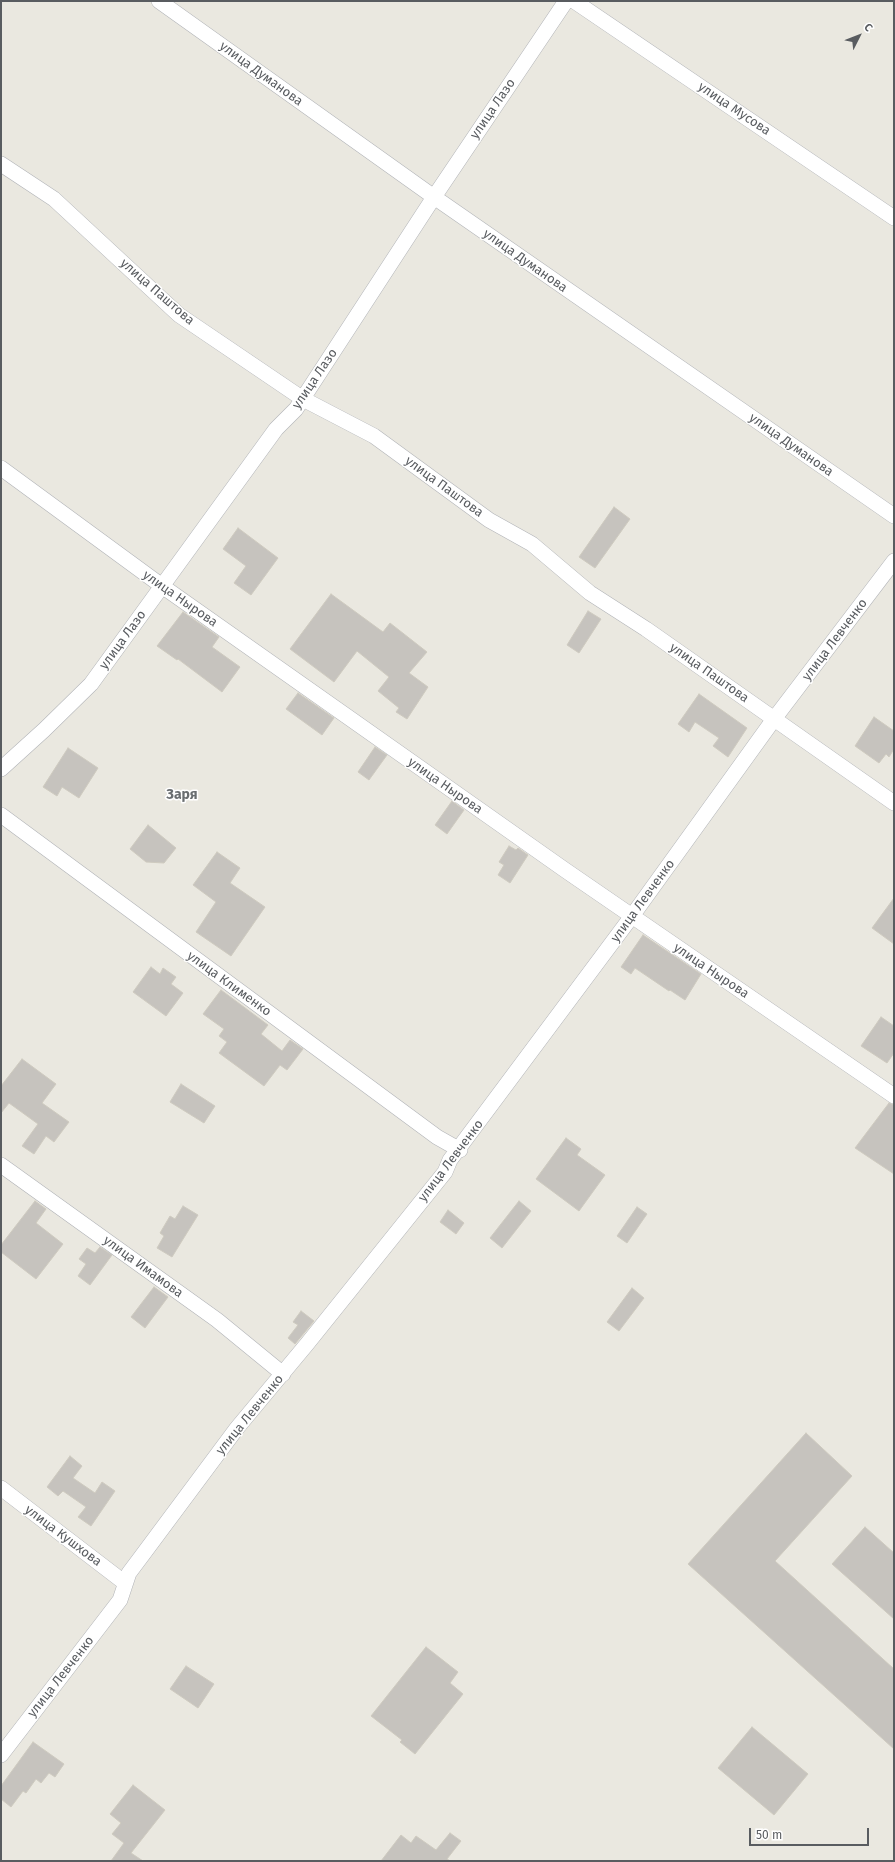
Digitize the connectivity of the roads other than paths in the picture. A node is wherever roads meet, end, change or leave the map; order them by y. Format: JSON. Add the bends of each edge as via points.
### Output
{"nodes":[{"id":1,"x":159,"y":1,"type":"edge"},
{"id":2,"x":566,"y":1,"type":"edge"},
{"id":3,"x":574,"y":1,"type":"edge"},
{"id":4,"x":1,"y":164,"type":"edge"},
{"id":5,"x":434,"y":197,"type":"junction"},
{"id":6,"x":894,"y":218,"type":"edge"},
{"id":7,"x":303,"y":399,"type":"junction"},
{"id":8,"x":1,"y":468,"type":"edge"},
{"id":9,"x":894,"y":516,"type":"edge"},
{"id":10,"x":894,"y":561,"type":"edge"},
{"id":11,"x":162,"y":586,"type":"junction"},
{"id":12,"x":774,"y":719,"type":"junction"},
{"id":13,"x":1,"y":769,"type":"edge"},
{"id":14,"x":894,"y":803,"type":"edge"},
{"id":15,"x":1,"y":815,"type":"edge"},
{"id":16,"x":632,"y":916,"type":"junction"},
{"id":17,"x":894,"y":1096,"type":"edge"},
{"id":18,"x":460,"y":1150,"type":"junction"},
{"id":19,"x":1,"y":1165,"type":"edge"},
{"id":20,"x":283,"y":1374,"type":"junction"},
{"id":21,"x":1,"y":1488,"type":"edge"},
{"id":22,"x":125,"y":1583,"type":"junction"},
{"id":23,"x":1,"y":1754,"type":"edge"}],
"edges":[{"from":1,"to":5,"type":"street","name":"улица Думанова"},
{"from":2,"to":5,"type":"street","name":"улица Лазо"},
{"from":3,"to":6,"type":"street","name":"улица Мусова"},
{"from":4,"to":7,"type":"street","name":"улица Паштова","via":[[54,199],[179,315]]},
{"from":5,"to":7,"type":"street","name":"улица Лазо"},
{"from":5,"to":9,"type":"street","name":"улица Думанова"},
{"from":7,"to":11,"type":"street","name":"улица Лазо","via":[[296,410],[276,429]]},
{"from":7,"to":12,"type":"street","name":"улица Паштова","via":[[374,436],[489,520],[532,544],[590,593]]},
{"from":8,"to":11,"type":"street","name":"улица Нырова"},
{"from":10,"to":12,"type":"street","name":"улица Левченко"},
{"from":11,"to":13,"type":"street","name":"улица Лазо","via":[[91,684]]},
{"from":11,"to":16,"type":"street","name":"улица Нырова"},
{"from":12,"to":14,"type":"street","name":"улица Паштова"},
{"from":12,"to":16,"type":"street","name":"улица Левченко"},
{"from":15,"to":18,"type":"street","name":"улица Клименко","via":[[437,1137]]},
{"from":16,"to":17,"type":"street","name":"улица Нырова"},
{"from":16,"to":18,"type":"street","name":"улица Левченко"},
{"from":18,"to":20,"type":"street","name":"улица Левченко"},
{"from":19,"to":20,"type":"street","name":"улица Имамова","via":[[217,1320]]},
{"from":20,"to":22,"type":"street","name":"улица Левченко","via":[[228,1440],[133,1568]]},
{"from":21,"to":22,"type":"street","name":"улица Кушхова"},
{"from":22,"to":23,"type":"street","name":"улица Левченко","via":[[120,1600]]}]}
